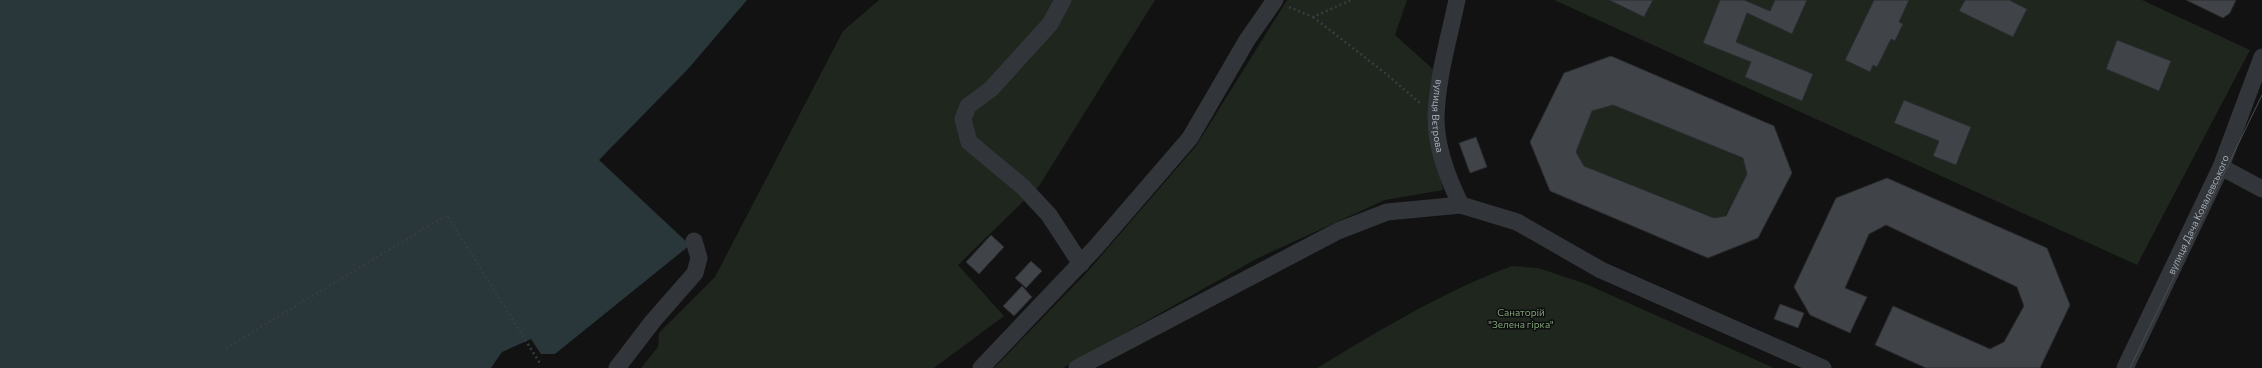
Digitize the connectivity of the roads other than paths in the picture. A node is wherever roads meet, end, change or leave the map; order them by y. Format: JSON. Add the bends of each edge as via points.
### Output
{"nodes":[{"id":1,"x":1063,"y":0,"type":"edge"},
{"id":2,"x":1274,"y":0,"type":"edge"},
{"id":3,"x":1456,"y":0,"type":"edge"},
{"id":4,"x":2262,"y":57,"type":"edge"},
{"id":5,"x":2221,"y":167,"type":"junction"},
{"id":6,"x":2262,"y":189,"type":"edge"},
{"id":7,"x":1461,"y":205,"type":"junction"},
{"id":8,"x":694,"y":241,"type":"dead end"},
{"id":9,"x":1081,"y":264,"type":"junction"},
{"id":10,"x":617,"y":368,"type":"edge"},
{"id":11,"x":981,"y":368,"type":"edge"},
{"id":12,"x":1077,"y":368,"type":"edge"},
{"id":13,"x":1823,"y":368,"type":"edge"},
{"id":14,"x":2124,"y":368,"type":"edge"}],
"edges":[{"from":1,"to":9,"type":"street","via":[[1050,24],[990,89],[968,106],[963,119],[969,142],[1022,187],[1049,215]]},
{"from":2,"to":9,"type":"street","via":[[1247,40],[1190,138]]},
{"from":3,"to":7,"type":"street","name":"вулиця Вєтрова","via":[[1436,118],[1448,180]]},
{"from":4,"to":5,"type":"street","name":"вулиця Дача Ковалевського"},
{"from":5,"to":6,"type":"street"},
{"from":5,"to":14,"type":"street","name":"вулиця Дача Ковалевського"},
{"from":7,"to":12,"type":"street","via":[[1387,212],[1338,231]]},
{"from":7,"to":13,"type":"street","via":[[1517,222],[1601,270]]},
{"from":8,"to":10,"type":"street","via":[[699,258],[694,273]]},
{"from":9,"to":11,"type":"street"}]}
